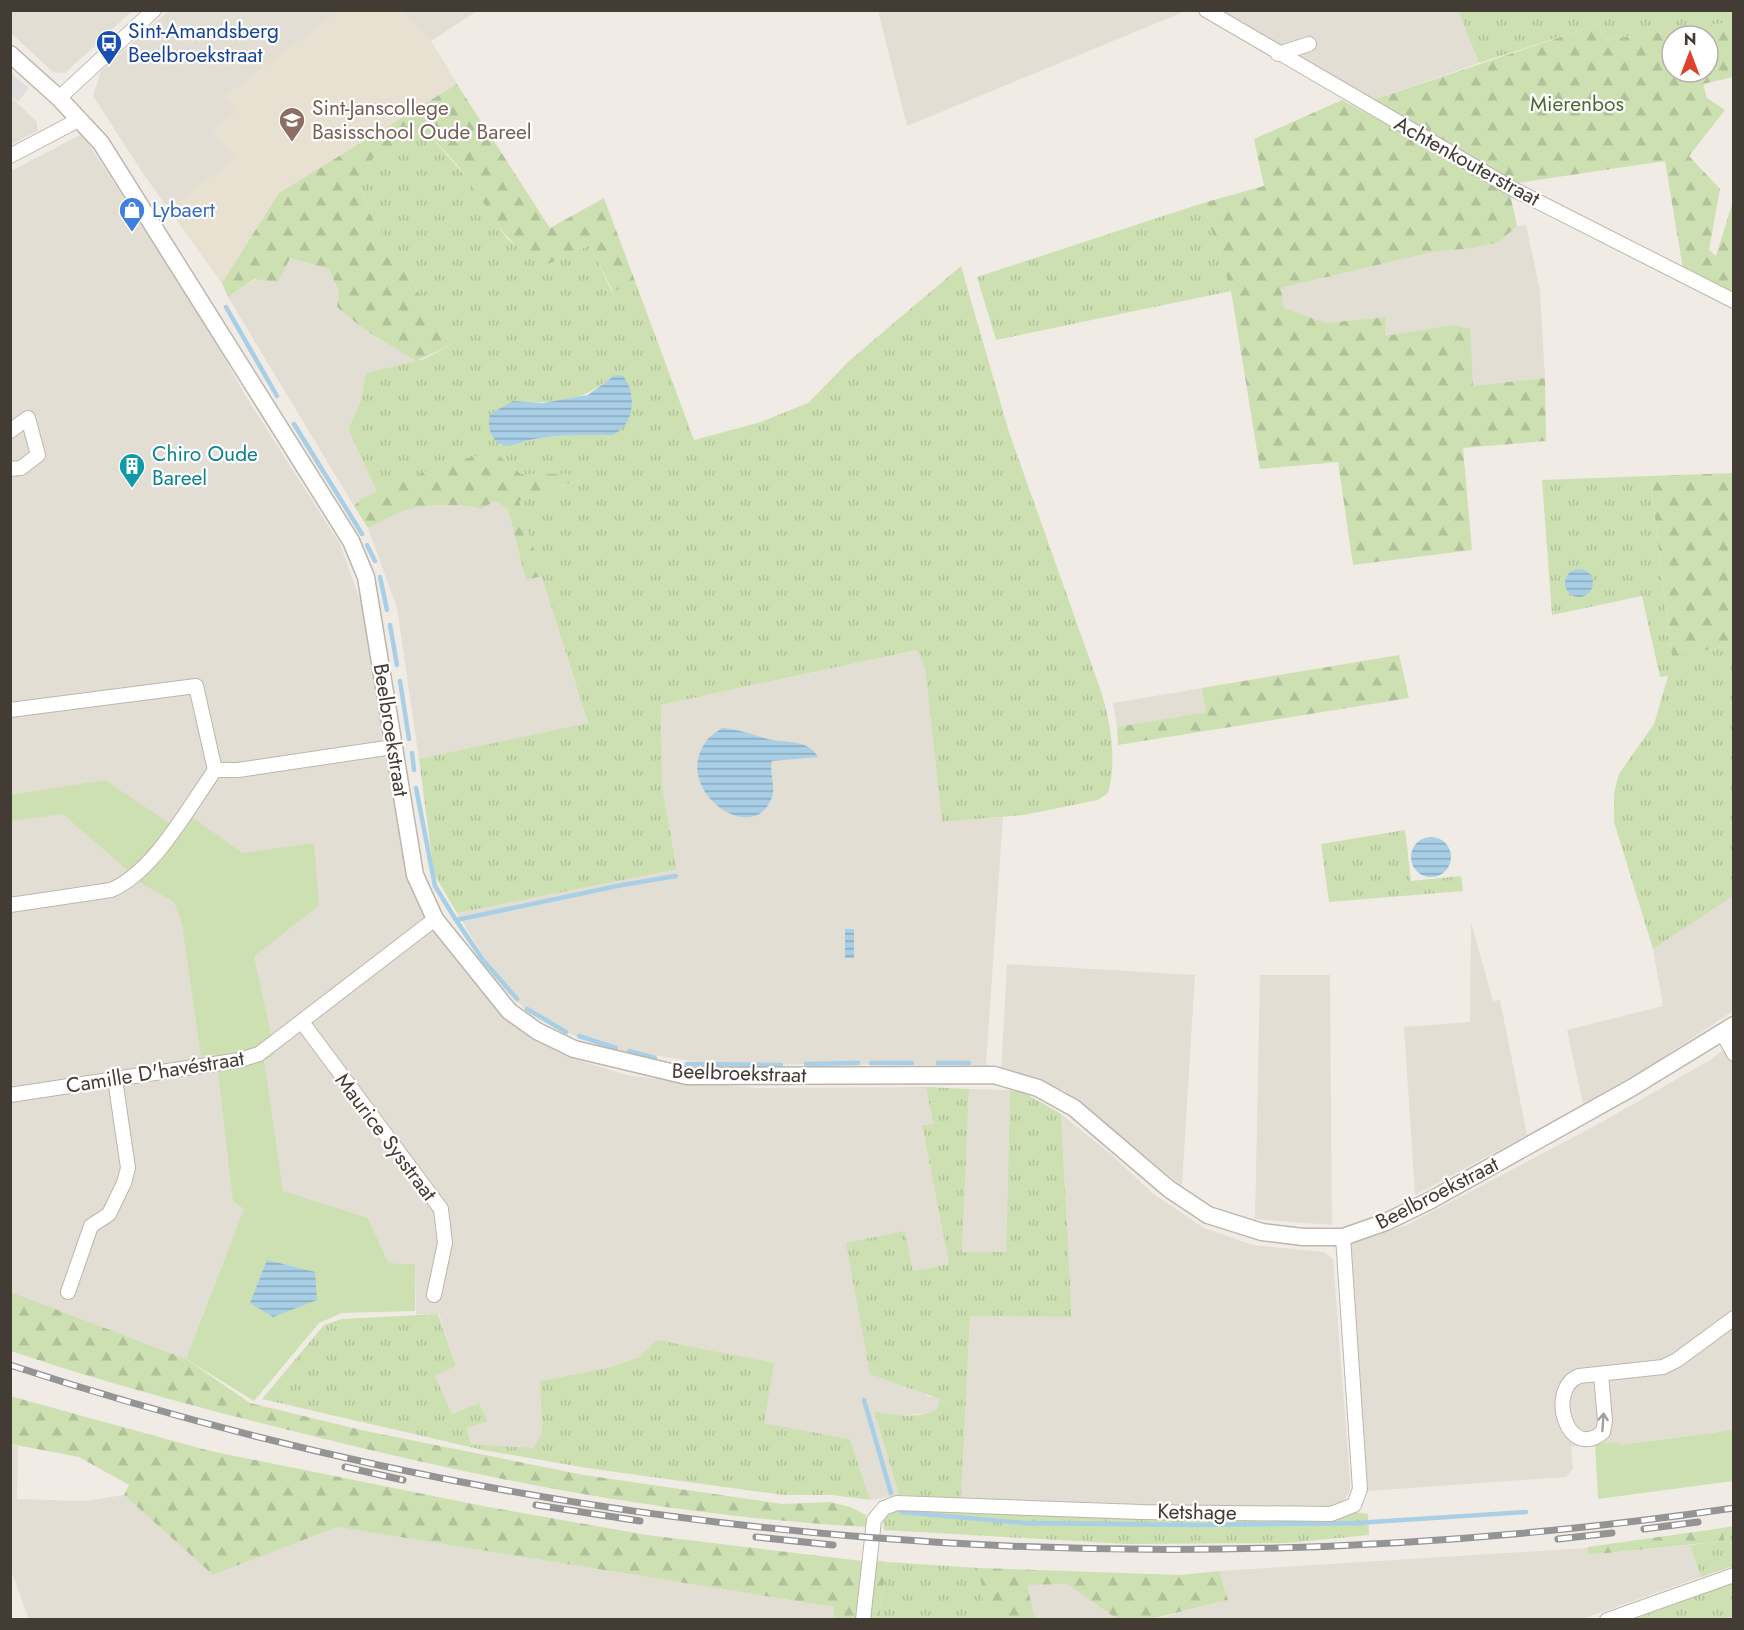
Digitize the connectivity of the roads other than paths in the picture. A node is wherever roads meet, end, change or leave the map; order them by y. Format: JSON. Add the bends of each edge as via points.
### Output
{"nodes":[{"id":1,"x":154,"y":10,"type":"edge"},
{"id":2,"x":1206,"y":10,"type":"edge"},
{"id":3,"x":1309,"y":44,"type":"dead end"},
{"id":4,"x":10,"y":54,"type":"edge"},
{"id":5,"x":1278,"y":54,"type":"junction"},
{"id":6,"x":59,"y":98,"type":"junction"},
{"id":7,"x":80,"y":119,"type":"junction"},
{"id":8,"x":10,"y":156,"type":"edge"},
{"id":9,"x":1734,"y":301,"type":"edge"},
{"id":10,"x":10,"y":431,"type":"edge"},
{"id":11,"x":10,"y":469,"type":"edge"},
{"id":12,"x":10,"y":710,"type":"edge"},
{"id":13,"x":393,"y":747,"type":"junction"},
{"id":14,"x":214,"y":770,"type":"junction"},
{"id":15,"x":10,"y":905,"type":"edge"},
{"id":16,"x":435,"y":919,"type":"junction"},
{"id":17,"x":302,"y":1022,"type":"junction"},
{"id":18,"x":1728,"y":1030,"type":"edge"},
{"id":19,"x":1734,"y":1054,"type":"edge"},
{"id":20,"x":115,"y":1080,"type":"junction"},
{"id":21,"x":10,"y":1095,"type":"edge"},
{"id":22,"x":1343,"y":1237,"type":"junction"},
{"id":23,"x":68,"y":1292,"type":"dead end"},
{"id":24,"x":434,"y":1295,"type":"dead end"},
{"id":25,"x":1734,"y":1318,"type":"edge"},
{"id":26,"x":1601,"y":1374,"type":"junction"},
{"id":27,"x":1734,"y":1575,"type":"edge"},
{"id":28,"x":863,"y":1620,"type":"edge"},
{"id":29,"x":1608,"y":1620,"type":"edge"}],
"edges":[{"from":1,"to":6,"type":"street"},
{"from":2,"to":5,"type":"street","name":"Achtenkouterstraat"},
{"from":3,"to":5,"type":"street"},
{"from":4,"to":6,"type":"street","name":"Beelbroekstraat"},
{"from":5,"to":9,"type":"street","name":"Achtenkouterstraat","via":[[1513,189]]},
{"from":6,"to":7,"type":"street","name":"Beelbroekstraat"},
{"from":7,"to":8,"type":"street"},
{"from":7,"to":13,"type":"street","name":"Beelbroekstraat","via":[[101,143],[154,225],[351,541],[366,577]]},
{"from":10,"to":11,"type":"street","via":[[27,418],[38,455],[21,468]]},
{"from":12,"to":14,"type":"street","via":[[196,686]]},
{"from":13,"to":14,"type":"street","via":[[238,770]]},
{"from":13,"to":16,"type":"street","name":"Beelbroekstraat","via":[[415,875]]},
{"from":14,"to":15,"type":"street","via":[[156,853],[124,884],[111,890]]},
{"from":16,"to":17,"type":"street","name":"Camille D'havéstraat"},
{"from":16,"to":22,"type":"street","name":"Beelbroekstraat","via":[[508,1011],[574,1049],[687,1076],[994,1075],[1038,1088],[1074,1107],[1169,1189],[1208,1215],[1262,1232]]},
{"from":17,"to":20,"type":"street","name":"Camille D'havéstraat","via":[[259,1054],[240,1060]]},
{"from":17,"to":24,"type":"street","name":"Maurice Sysstraat","via":[[441,1209],[445,1243]]},
{"from":18,"to":19,"type":"street"},
{"from":18,"to":22,"type":"street","name":"Beelbroekstraat","via":[[1431,1200]]},
{"from":20,"to":21,"type":"street","name":"Camille D'havéstraat"},
{"from":20,"to":23,"type":"street","via":[[128,1168],[109,1214],[91,1226]]},
{"from":22,"to":28,"type":"street","name":"Ketshage","via":[[1360,1489],[1354,1505],[1331,1514],[897,1503],[884,1508],[874,1520]]},
{"from":25,"to":26,"type":"street","via":[[1663,1366]]},
{"from":26,"to":26,"type":"street","one_way":true,"via":[[1579,1376],[1564,1387],[1566,1424],[1569,1433],[1577,1438],[1590,1440],[1603,1432]]},
{"from":27,"to":29,"type":"street"}]}
